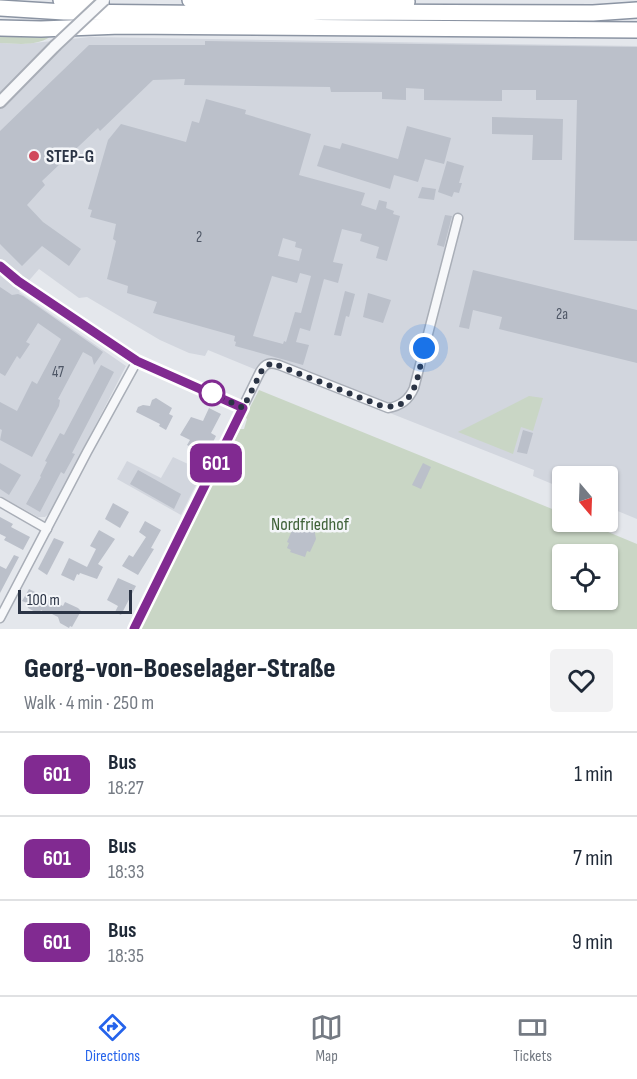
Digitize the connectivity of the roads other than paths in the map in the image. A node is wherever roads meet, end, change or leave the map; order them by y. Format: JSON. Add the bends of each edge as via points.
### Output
{"nodes":[{"id":1,"x":61,"y":0,"type":"edge"},
{"id":2,"x":104,"y":0,"type":"edge"},
{"id":3,"x":190,"y":0,"type":"edge"},
{"id":4,"x":0,"y":8,"type":"edge"},
{"id":5,"x":637,"y":10,"type":"edge"},
{"id":6,"x":329,"y":12,"type":"junction"},
{"id":7,"x":0,"y":18,"type":"edge"},
{"id":8,"x":121,"y":26,"type":"junction"},
{"id":9,"x":0,"y":28,"type":"edge"},
{"id":10,"x":637,"y":30,"type":"edge"},
{"id":11,"x":0,"y":102,"type":"edge"},
{"id":12,"x":458,"y":218,"type":"dead end"},
{"id":13,"x":0,"y":266,"type":"edge"},
{"id":14,"x":137,"y":361,"type":"junction"},
{"id":15,"x":243,"y":408,"type":"junction"},
{"id":16,"x":0,"y":502,"type":"edge"},
{"id":17,"x":47,"y":529,"type":"junction"},
{"id":18,"x":0,"y":618,"type":"edge"},
{"id":19,"x":134,"y":629,"type":"edge"}],
"edges":[{"from":1,"to":6,"type":"highway"},
{"from":2,"to":11,"type":"street","bridge":true},
{"from":3,"to":5,"type":"highway","via":[[623,6]]},
{"from":4,"to":6,"type":"highway","via":[[141,13]]},
{"from":5,"to":6,"type":"highway"},
{"from":7,"to":8,"type":"highway"},
{"from":8,"to":9,"type":"highway"},
{"from":8,"to":10,"type":"highway"},
{"from":12,"to":15,"type":"street","via":[[414,388],[404,403],[388,408],[272,363],[263,368]]},
{"from":13,"to":14,"type":"street"},
{"from":14,"to":15,"type":"street"},
{"from":14,"to":17,"type":"street"},
{"from":15,"to":19,"type":"street"},
{"from":16,"to":17,"type":"street"},
{"from":17,"to":18,"type":"street"}]}
